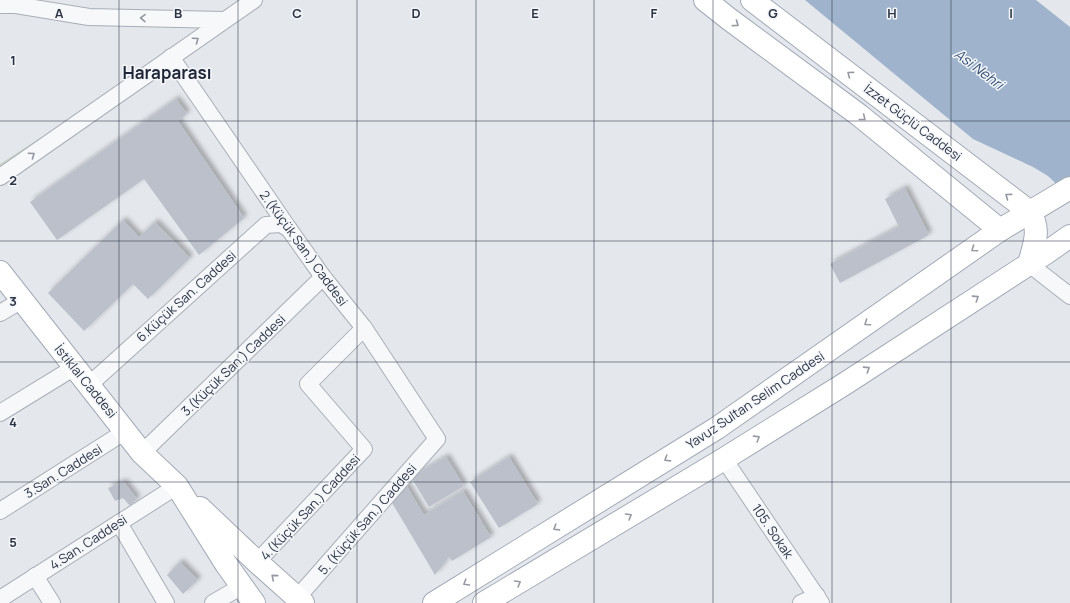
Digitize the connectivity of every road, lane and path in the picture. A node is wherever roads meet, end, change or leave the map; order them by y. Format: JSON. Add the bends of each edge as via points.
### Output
{"nodes":[{"id":1,"x":254,"y":0,"type":"edge"},
{"id":2,"x":705,"y":0,"type":"edge"},
{"id":3,"x":752,"y":0,"type":"edge"},
{"id":4,"x":0,"y":5,"type":"edge"},
{"id":5,"x":224,"y":20,"type":"junction"},
{"id":6,"x":171,"y":58,"type":"junction"},
{"id":7,"x":0,"y":177,"type":"edge"},
{"id":8,"x":1070,"y":188,"type":"edge"},
{"id":9,"x":1030,"y":212,"type":"junction"},
{"id":10,"x":289,"y":230,"type":"junction"},
{"id":11,"x":1000,"y":230,"type":"junction"},
{"id":12,"x":1070,"y":236,"type":"edge"},
{"id":13,"x":1029,"y":264,"type":"junction"},
{"id":14,"x":0,"y":272,"type":"edge"},
{"id":15,"x":323,"y":277,"type":"junction"},
{"id":16,"x":1070,"y":296,"type":"edge"},
{"id":17,"x":22,"y":300,"type":"junction"},
{"id":18,"x":0,"y":313,"type":"edge"},
{"id":19,"x":364,"y":328,"type":"junction"},
{"id":20,"x":75,"y":367,"type":"junction"},
{"id":21,"x":89,"y":384,"type":"junction"},
{"id":22,"x":0,"y":413,"type":"edge"},
{"id":23,"x":126,"y":431,"type":"junction"},
{"id":24,"x":437,"y":440,"type":"joint"},
{"id":25,"x":142,"y":453,"type":"junction"},
{"id":26,"x":724,"y":459,"type":"junction"},
{"id":27,"x":177,"y":486,"type":"junction"},
{"id":28,"x":0,"y":511,"type":"edge"},
{"id":29,"x":118,"y":523,"type":"junction"},
{"id":30,"x":257,"y":562,"type":"junction"},
{"id":31,"x":226,"y":564,"type":"junction"},
{"id":32,"x":35,"y":576,"type":"junction"},
{"id":33,"x":239,"y":596,"type":"edge"},
{"id":34,"x":0,"y":599,"type":"edge"},
{"id":35,"x":300,"y":600,"type":"edge"},
{"id":36,"x":819,"y":600,"type":"edge"},
{"id":37,"x":52,"y":603,"type":"edge"},
{"id":38,"x":166,"y":603,"type":"edge"},
{"id":39,"x":213,"y":603,"type":"edge"},
{"id":40,"x":254,"y":603,"type":"edge"},
{"id":41,"x":434,"y":603,"type":"edge"},
{"id":42,"x":484,"y":603,"type":"edge"},
{"id":43,"x":801,"y":603,"type":"edge"}],
"edges":[{"from":1,"to":5,"type":"street"},
{"from":2,"to":11,"type":"main road","name":"İzzet Güçlü Caddesi","one_way":true,"via":[[859,115]]},
{"from":9,"to":3,"type":"main road","name":"İzzet Güçlü Caddesi","one_way":true},
{"from":5,"to":4,"type":"street","one_way":true,"via":[[89,17],[16,5]]},
{"from":6,"to":5,"type":"street","one_way":true},
{"from":7,"to":6,"type":"street","one_way":true},
{"from":6,"to":10,"type":"street","name":"2.(Küçük San.) Caddesi"},
{"from":8,"to":9,"type":"main road","name":"Yavuz Sultan Selim Caddesi"},
{"from":9,"to":11,"type":"main road","name":"Yavuz Sultan Selim Caddesi"},
{"from":9,"to":13,"type":"main road","via":[[1035,221],[1036,236]]},
{"from":10,"to":15,"type":"street","name":"2.(Küçük San.) Caddesi"},
{"from":10,"to":21,"type":"street","name":"6.Küçük San. Caddesi","via":[[282,224],[266,225]]},
{"from":11,"to":41,"type":"main road","name":"Yavuz Sultan Selim Caddesi","one_way":true,"via":[[717,428]]},
{"from":12,"to":13,"type":"main road"},
{"from":13,"to":16,"type":"street"},
{"from":26,"to":13,"type":"main road","one_way":true,"via":[[846,384]]},
{"from":14,"to":17,"type":"main road","name":"İstiklal Caddesi"},
{"from":15,"to":19,"type":"street","name":"2.(Küçük San.) Caddesi"},
{"from":15,"to":25,"type":"street","name":"3.(Küçük San.) Caddesi"},
{"from":17,"to":18,"type":"street"},
{"from":17,"to":20,"type":"main road","name":"İstiklal Caddesi"},
{"from":19,"to":24,"type":"street","name":"2.(Küçük San.) Caddesi"},
{"from":19,"to":30,"type":"street","name":"4.(Küçük San.) Caddesi","via":[[308,384],[364,449]]},
{"from":20,"to":21,"type":"main road","name":"İstiklal Caddesi"},
{"from":20,"to":22,"type":"street"},
{"from":21,"to":23,"type":"main road","name":"İstiklal Caddesi"},
{"from":23,"to":25,"type":"main road","name":"İstiklal Caddesi"},
{"from":23,"to":28,"type":"street","name":"3.San. Caddesi"},
{"from":24,"to":35,"type":"street","name":"5. (Küçük San.) Caddesi"},
{"from":25,"to":27,"type":"main road","name":"İstiklal Caddesi"},
{"from":26,"to":36,"type":"street","name":"105. Sokak"},
{"from":42,"to":26,"type":"main road","one_way":true},
{"from":27,"to":29,"type":"street","name":"4.San. Caddesi"},
{"from":27,"to":30,"type":"main road","name":"İstiklal Caddesi"},
{"from":27,"to":31,"type":"main road","name":"İstiklal Caddesi"},
{"from":29,"to":32,"type":"street","name":"4.San. Caddesi"},
{"from":29,"to":38,"type":"street"},
{"from":35,"to":30,"type":"main road","name":"İstiklal Caddesi","one_way":true},
{"from":31,"to":33,"type":"main road","name":"İstiklal Caddesi"},
{"from":31,"to":40,"type":"main road","name":"İstiklal Caddesi"},
{"from":32,"to":34,"type":"street","name":"4.San. Caddesi"},
{"from":32,"to":37,"type":"street"},
{"from":33,"to":39,"type":"street"},
{"from":36,"to":43,"type":"street"}]}
